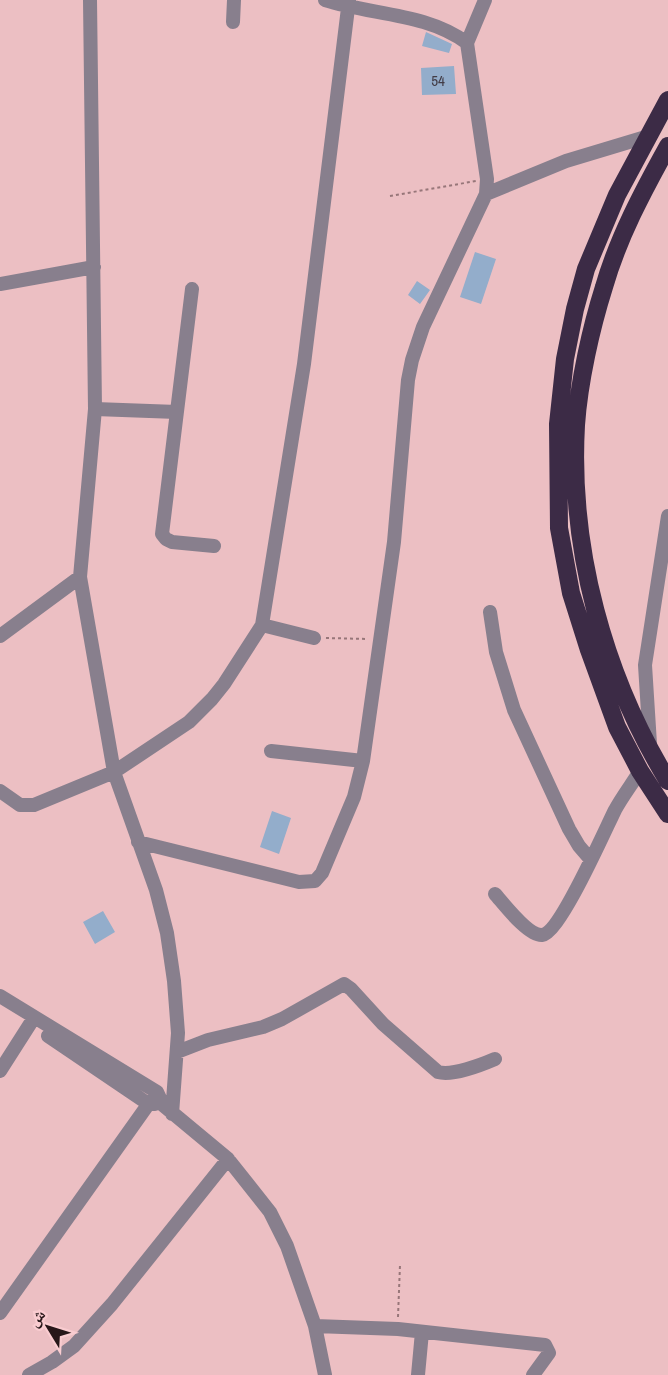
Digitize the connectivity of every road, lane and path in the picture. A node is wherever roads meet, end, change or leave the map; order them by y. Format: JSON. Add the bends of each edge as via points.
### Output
{"nodes":[{"id":1,"x":90,"y":0,"type":"edge"},
{"id":2,"x":234,"y":0,"type":"edge"},
{"id":3,"x":325,"y":0,"type":"edge"},
{"id":4,"x":485,"y":0,"type":"edge"},
{"id":5,"x":348,"y":4,"type":"edge"},
{"id":6,"x":233,"y":22,"type":"dead end"},
{"id":7,"x":467,"y":43,"type":"junction"},
{"id":8,"x":668,"y":100,"type":"edge"},
{"id":9,"x":649,"y":136,"type":"junction"},
{"id":10,"x":668,"y":146,"type":"edge"},
{"id":11,"x":487,"y":179,"type":"junction"},
{"id":12,"x":486,"y":194,"type":"junction"},
{"id":13,"x":390,"y":196,"type":"dead end"},
{"id":14,"x":94,"y":267,"type":"junction"},
{"id":15,"x":0,"y":284,"type":"edge"},
{"id":16,"x":192,"y":289,"type":"dead end"},
{"id":17,"x":95,"y":409,"type":"junction"},
{"id":18,"x":177,"y":412,"type":"junction"},
{"id":19,"x":668,"y":516,"type":"edge"},
{"id":20,"x":214,"y":546,"type":"dead end"},
{"id":21,"x":80,"y":577,"type":"junction"},
{"id":22,"x":490,"y":612,"type":"dead end"},
{"id":23,"x":262,"y":625,"type":"junction"},
{"id":24,"x":0,"y":636,"type":"edge"},
{"id":25,"x":314,"y":638,"type":"joint"},
{"id":26,"x":380,"y":639,"type":"junction"},
{"id":27,"x":271,"y":751,"type":"dead end"},
{"id":28,"x":651,"y":752,"type":"junction"},
{"id":29,"x":363,"y":761,"type":"junction"},
{"id":30,"x":640,"y":771,"type":"junction"},
{"id":31,"x":114,"y":772,"type":"junction"},
{"id":32,"x":668,"y":781,"type":"edge"},
{"id":33,"x":0,"y":791,"type":"edge"},
{"id":34,"x":668,"y":814,"type":"edge"},
{"id":35,"x":138,"y":842,"type":"junction"},
{"id":36,"x":591,"y":860,"type":"junction"},
{"id":37,"x":495,"y":894,"type":"dead end"},
{"id":38,"x":0,"y":996,"type":"edge"},
{"id":39,"x":0,"y":1006,"type":"edge"},
{"id":40,"x":30,"y":1024,"type":"junction"},
{"id":41,"x":177,"y":1052,"type":"junction"},
{"id":42,"x":495,"y":1059,"type":"dead end"},
{"id":43,"x":0,"y":1071,"type":"edge"},
{"id":44,"x":160,"y":1103,"type":"junction"},
{"id":45,"x":228,"y":1159,"type":"junction"},
{"id":46,"x":400,"y":1265,"type":"dead end"},
{"id":47,"x":0,"y":1313,"type":"edge"},
{"id":48,"x":315,"y":1326,"type":"junction"},
{"id":49,"x":398,"y":1329,"type":"junction"},
{"id":50,"x":422,"y":1332,"type":"junction"},
{"id":51,"x":29,"y":1375,"type":"edge"},
{"id":52,"x":325,"y":1375,"type":"edge"},
{"id":53,"x":418,"y":1375,"type":"edge"},
{"id":54,"x":533,"y":1375,"type":"edge"}],
"edges":[{"from":1,"to":14,"type":"street"},
{"from":2,"to":6,"type":"street"},
{"from":3,"to":5,"type":"street"},
{"from":4,"to":7,"type":"street"},
{"from":5,"to":7,"type":"street","via":[[434,24]]},
{"from":5,"to":23,"type":"street","via":[[304,364]]},
{"from":7,"to":11,"type":"street"},
{"from":8,"to":9,"type":"highway"},
{"from":9,"to":12,"type":"street","via":[[566,161]]},
{"from":9,"to":30,"type":"highway","via":[[617,195],[586,270],[565,359],[558,424],[560,528],[571,593],[617,727]]},
{"from":10,"to":28,"type":"highway","via":[[624,233],[604,286],[576,424],[577,506],[587,579],[613,668]]},
{"from":11,"to":12,"type":"street"},
{"from":11,"to":13,"type":"path"},
{"from":12,"to":26,"type":"street","via":[[423,327],[412,360]]},
{"from":14,"to":15,"type":"street"},
{"from":14,"to":17,"type":"street"},
{"from":16,"to":18,"type":"street"},
{"from":17,"to":18,"type":"street"},
{"from":17,"to":21,"type":"street"},
{"from":18,"to":20,"type":"street","via":[[162,534],[172,542]]},
{"from":19,"to":28,"type":"street","via":[[645,665]]},
{"from":21,"to":24,"type":"street"},
{"from":21,"to":31,"type":"street"},
{"from":22,"to":36,"type":"street","via":[[496,652],[514,710],[569,829]]},
{"from":23,"to":25,"type":"street"},
{"from":23,"to":31,"type":"street","via":[[212,699],[189,722]]},
{"from":25,"to":26,"type":"path"},
{"from":26,"to":29,"type":"street"},
{"from":27,"to":29,"type":"street"},
{"from":28,"to":32,"type":"highway"},
{"from":29,"to":35,"type":"street","via":[[354,797],[315,881],[299,882]]},
{"from":30,"to":34,"type":"highway"},
{"from":30,"to":36,"type":"street"},
{"from":31,"to":33,"type":"street","via":[[34,806],[20,805]]},
{"from":31,"to":35,"type":"street"},
{"from":35,"to":41,"type":"street","via":[[167,933]]},
{"from":36,"to":37,"type":"street","via":[[556,925],[543,935],[526,927]]},
{"from":38,"to":44,"type":"street"},
{"from":39,"to":40,"type":"street"},
{"from":40,"to":43,"type":"street"},
{"from":40,"to":44,"type":"street"},
{"from":41,"to":42,"type":"street","via":[[263,1027],[344,984],[382,1024],[438,1072],[449,1073]]},
{"from":41,"to":44,"type":"street"},
{"from":44,"to":45,"type":"street"},
{"from":44,"to":47,"type":"street","via":[[94,1181]]},
{"from":45,"to":48,"type":"street","via":[[270,1212],[287,1246]]},
{"from":45,"to":51,"type":"street","via":[[74,1346]]},
{"from":46,"to":49,"type":"path"},
{"from":48,"to":49,"type":"street"},
{"from":48,"to":52,"type":"street"},
{"from":49,"to":50,"type":"street"},
{"from":50,"to":53,"type":"street"},
{"from":50,"to":54,"type":"street","via":[[545,1345],[549,1353]]}]}
